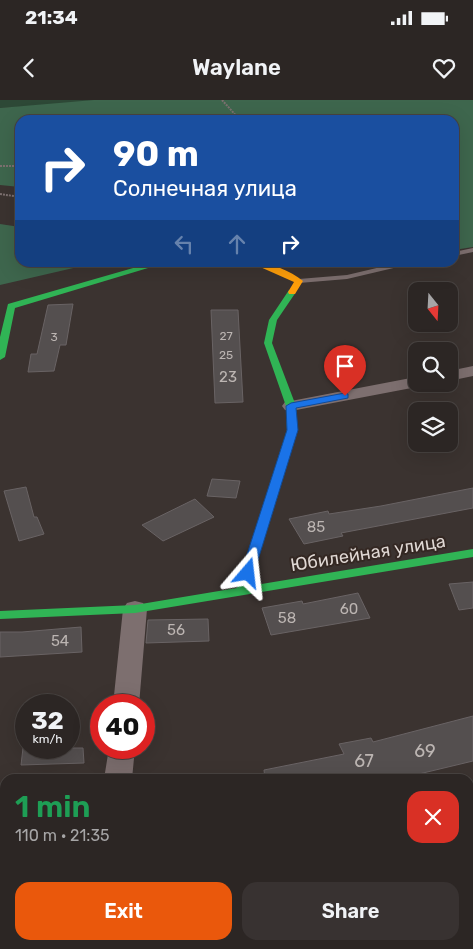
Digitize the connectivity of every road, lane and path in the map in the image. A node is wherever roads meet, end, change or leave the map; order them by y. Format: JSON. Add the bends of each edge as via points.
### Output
{"nodes":[{"id":1,"x":222,"y":100,"type":"edge"},
{"id":2,"x":236,"y":115,"type":"edge"},
{"id":3,"x":0,"y":166,"type":"edge"},
{"id":4,"x":15,"y":166,"type":"edge"},
{"id":5,"x":0,"y":194,"type":"edge"},
{"id":6,"x":15,"y":197,"type":"edge"},
{"id":7,"x":473,"y":250,"type":"edge"},
{"id":8,"x":459,"y":253,"type":"edge"},
{"id":9,"x":147,"y":267,"type":"edge"},
{"id":10,"x":268,"y":267,"type":"edge"},
{"id":11,"x":392,"y":267,"type":"edge"},
{"id":12,"x":299,"y":281,"type":"junction"},
{"id":13,"x":0,"y":357,"type":"edge"},
{"id":14,"x":473,"y":371,"type":"edge"},
{"id":15,"x":458,"y":374,"type":"edge"},
{"id":16,"x":408,"y":384,"type":"edge"},
{"id":17,"x":291,"y":406,"type":"junction"},
{"id":18,"x":473,"y":553,"type":"edge"},
{"id":19,"x":242,"y":591,"type":"junction"},
{"id":20,"x":135,"y":609,"type":"junction"},
{"id":21,"x":0,"y":615,"type":"edge"},
{"id":22,"x":127,"y":694,"type":"edge"},
{"id":23,"x":121,"y":759,"type":"edge"},
{"id":24,"x":119,"y":774,"type":"edge"}],
"edges":[{"from":1,"to":2,"type":"path"},
{"from":3,"to":4,"type":"path"},
{"from":5,"to":6,"type":"path"},
{"from":7,"to":8,"type":"lane"},
{"from":9,"to":13,"type":"street","via":[[11,306]]},
{"from":10,"to":12,"type":"street"},
{"from":11,"to":12,"type":"lane","via":[[347,277]]},
{"from":12,"to":17,"type":"street","via":[[273,320],[268,343]]},
{"from":14,"to":15,"type":"street"},
{"from":16,"to":17,"type":"street"},
{"from":17,"to":19,"type":"street","via":[[292,430]]},
{"from":18,"to":19,"type":"street","name":"Юбилейная улица"},
{"from":19,"to":20,"type":"street","name":"Юбилейная улица"},
{"from":20,"to":21,"type":"street","name":"Юбилейная улица"},
{"from":20,"to":22,"type":"street"},
{"from":23,"to":24,"type":"street"}]}
